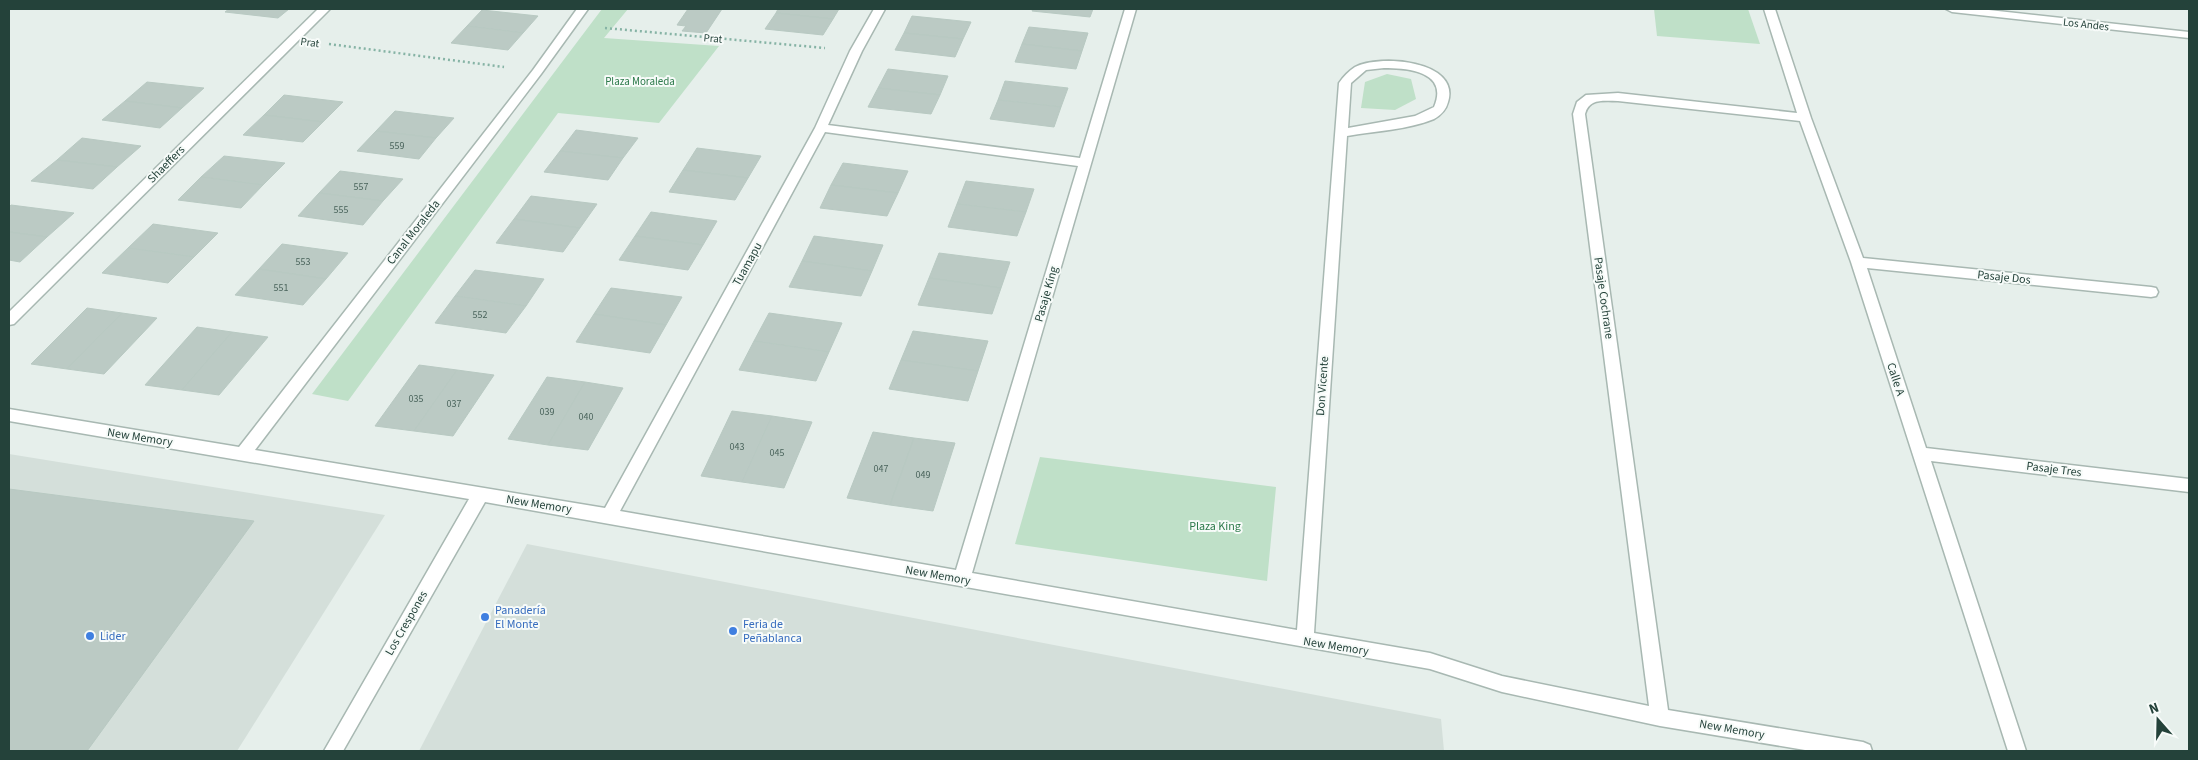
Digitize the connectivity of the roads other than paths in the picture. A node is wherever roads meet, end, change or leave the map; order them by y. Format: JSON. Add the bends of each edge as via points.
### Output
{"nodes":[{"id":1,"x":324,"y":9,"type":"edge"},
{"id":2,"x":582,"y":9,"type":"edge"},
{"id":3,"x":879,"y":9,"type":"edge"},
{"id":4,"x":1131,"y":9,"type":"edge"},
{"id":5,"x":1770,"y":9,"type":"edge"},
{"id":6,"x":1952,"y":9,"type":"edge"},
{"id":7,"x":2189,"y":35,"type":"edge"},
{"id":8,"x":1805,"y":118,"type":"junction"},
{"id":9,"x":821,"y":128,"type":"junction"},
{"id":10,"x":1342,"y":133,"type":"junction"},
{"id":11,"x":1085,"y":163,"type":"junction"},
{"id":12,"x":1858,"y":262,"type":"junction"},
{"id":13,"x":2151,"y":292,"type":"dead end"},
{"id":14,"x":9,"y":320,"type":"edge"},
{"id":15,"x":9,"y":415,"type":"edge"},
{"id":16,"x":1920,"y":453,"type":"junction"},
{"id":17,"x":243,"y":454,"type":"junction"},
{"id":18,"x":2189,"y":486,"type":"edge"},
{"id":19,"x":480,"y":495,"type":"junction"},
{"id":20,"x":609,"y":516,"type":"junction"},
{"id":21,"x":962,"y":579,"type":"junction"},
{"id":22,"x":1305,"y":640,"type":"junction"},
{"id":23,"x":1660,"y":717,"type":"junction"},
{"id":24,"x":333,"y":751,"type":"edge"},
{"id":25,"x":1863,"y":751,"type":"edge"},
{"id":26,"x":2017,"y":751,"type":"edge"}],
"edges":[{"from":1,"to":14,"type":"street","name":"Shaeffers"},
{"from":2,"to":17,"type":"street","name":"Canal Moraleda"},
{"from":3,"to":9,"type":"street","name":"Tuamapu"},
{"from":4,"to":11,"type":"street","name":"Pasaje King"},
{"from":5,"to":8,"type":"street","name":"Calle A"},
{"from":6,"to":7,"type":"street","name":"Los Andes"},
{"from":8,"to":12,"type":"street","name":"Calle A"},
{"from":8,"to":23,"type":"street","name":"Pasaje Cochrane","via":[[1618,97],[1590,98],[1581,105],[1580,124]]},
{"from":9,"to":11,"type":"street"},
{"from":9,"to":20,"type":"street","name":"Tuamapu"},
{"from":10,"to":10,"type":"street","name":"Don Vicente","via":[[1436,112],[1444,94],[1441,84],[1424,70],[1412,66],[1378,64],[1361,69],[1345,83]]},
{"from":10,"to":22,"type":"street","name":"Don Vicente"},
{"from":11,"to":21,"type":"street","name":"Pasaje King"},
{"from":12,"to":13,"type":"street","name":"Pasaje Dos"},
{"from":12,"to":16,"type":"street","name":"Calle A"},
{"from":15,"to":17,"type":"street","name":"New Memory"},
{"from":16,"to":18,"type":"street","name":"Pasaje Tres"},
{"from":16,"to":26,"type":"street","name":"Calle A"},
{"from":17,"to":19,"type":"street","name":"New Memory"},
{"from":19,"to":20,"type":"street","name":"New Memory"},
{"from":19,"to":24,"type":"street","name":"Los Crespones"},
{"from":20,"to":21,"type":"street","name":"New Memory"},
{"from":21,"to":22,"type":"street","name":"New Memory"},
{"from":22,"to":23,"type":"street","name":"New Memory","via":[[1430,661],[1502,684]]},
{"from":23,"to":25,"type":"street","name":"New Memory"}]}
